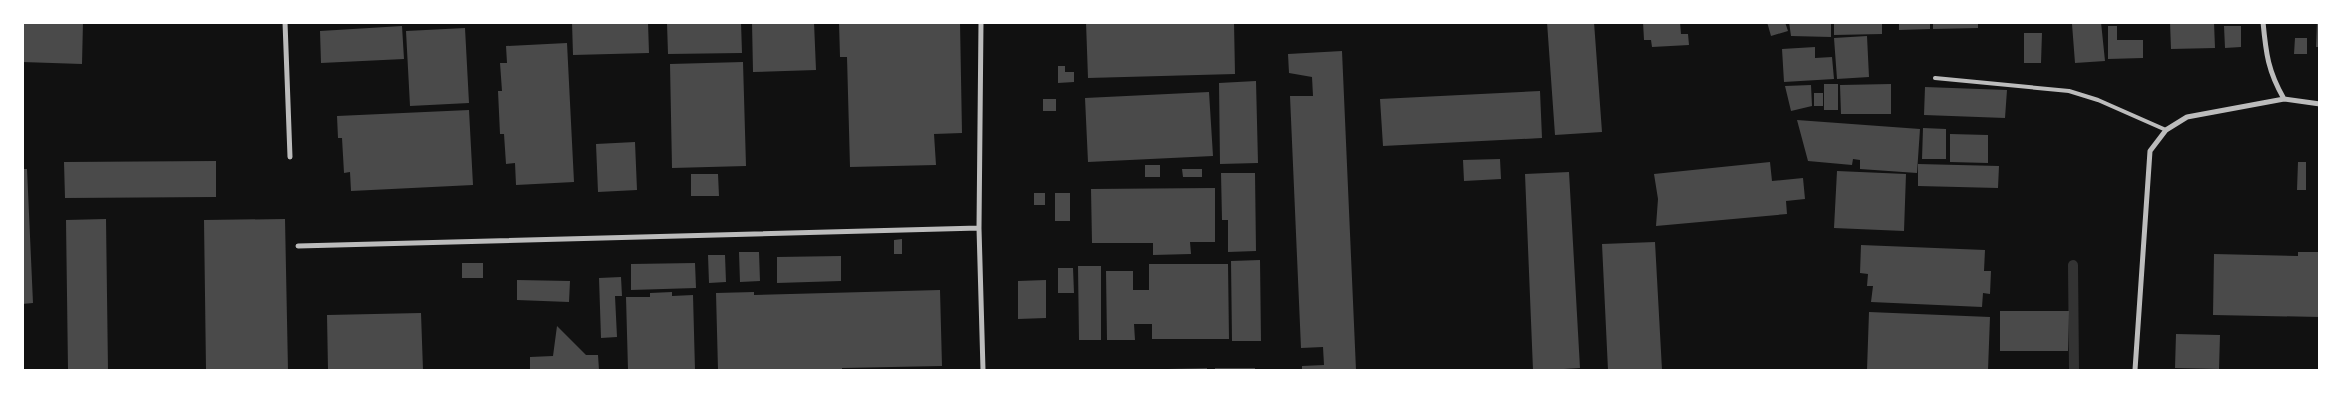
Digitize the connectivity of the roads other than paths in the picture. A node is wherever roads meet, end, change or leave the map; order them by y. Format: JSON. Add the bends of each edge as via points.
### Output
{"nodes":[{"id":1,"x":285,"y":22,"type":"edge"},
{"id":2,"x":981,"y":22,"type":"edge"},
{"id":3,"x":2263,"y":22,"type":"edge"},
{"id":4,"x":1935,"y":78,"type":"dead end"},
{"id":5,"x":2284,"y":99,"type":"junction"},
{"id":6,"x":2320,"y":104,"type":"edge"},
{"id":7,"x":2166,"y":130,"type":"junction"},
{"id":8,"x":290,"y":157,"type":"dead end"},
{"id":9,"x":979,"y":228,"type":"junction"},
{"id":10,"x":298,"y":246,"type":"dead end"},
{"id":11,"x":983,"y":370,"type":"edge"},
{"id":12,"x":2135,"y":370,"type":"edge"}],
"edges":[{"from":1,"to":8,"type":"street"},
{"from":2,"to":9,"type":"street"},
{"from":3,"to":5,"type":"street","via":[[2272,78]]},
{"from":4,"to":7,"type":"lane","via":[[2069,91]]},
{"from":5,"to":6,"type":"street"},
{"from":5,"to":7,"type":"street","via":[[2187,117]]},
{"from":7,"to":12,"type":"street","via":[[2150,151]]},
{"from":9,"to":10,"type":"street"},
{"from":9,"to":11,"type":"street"}]}
